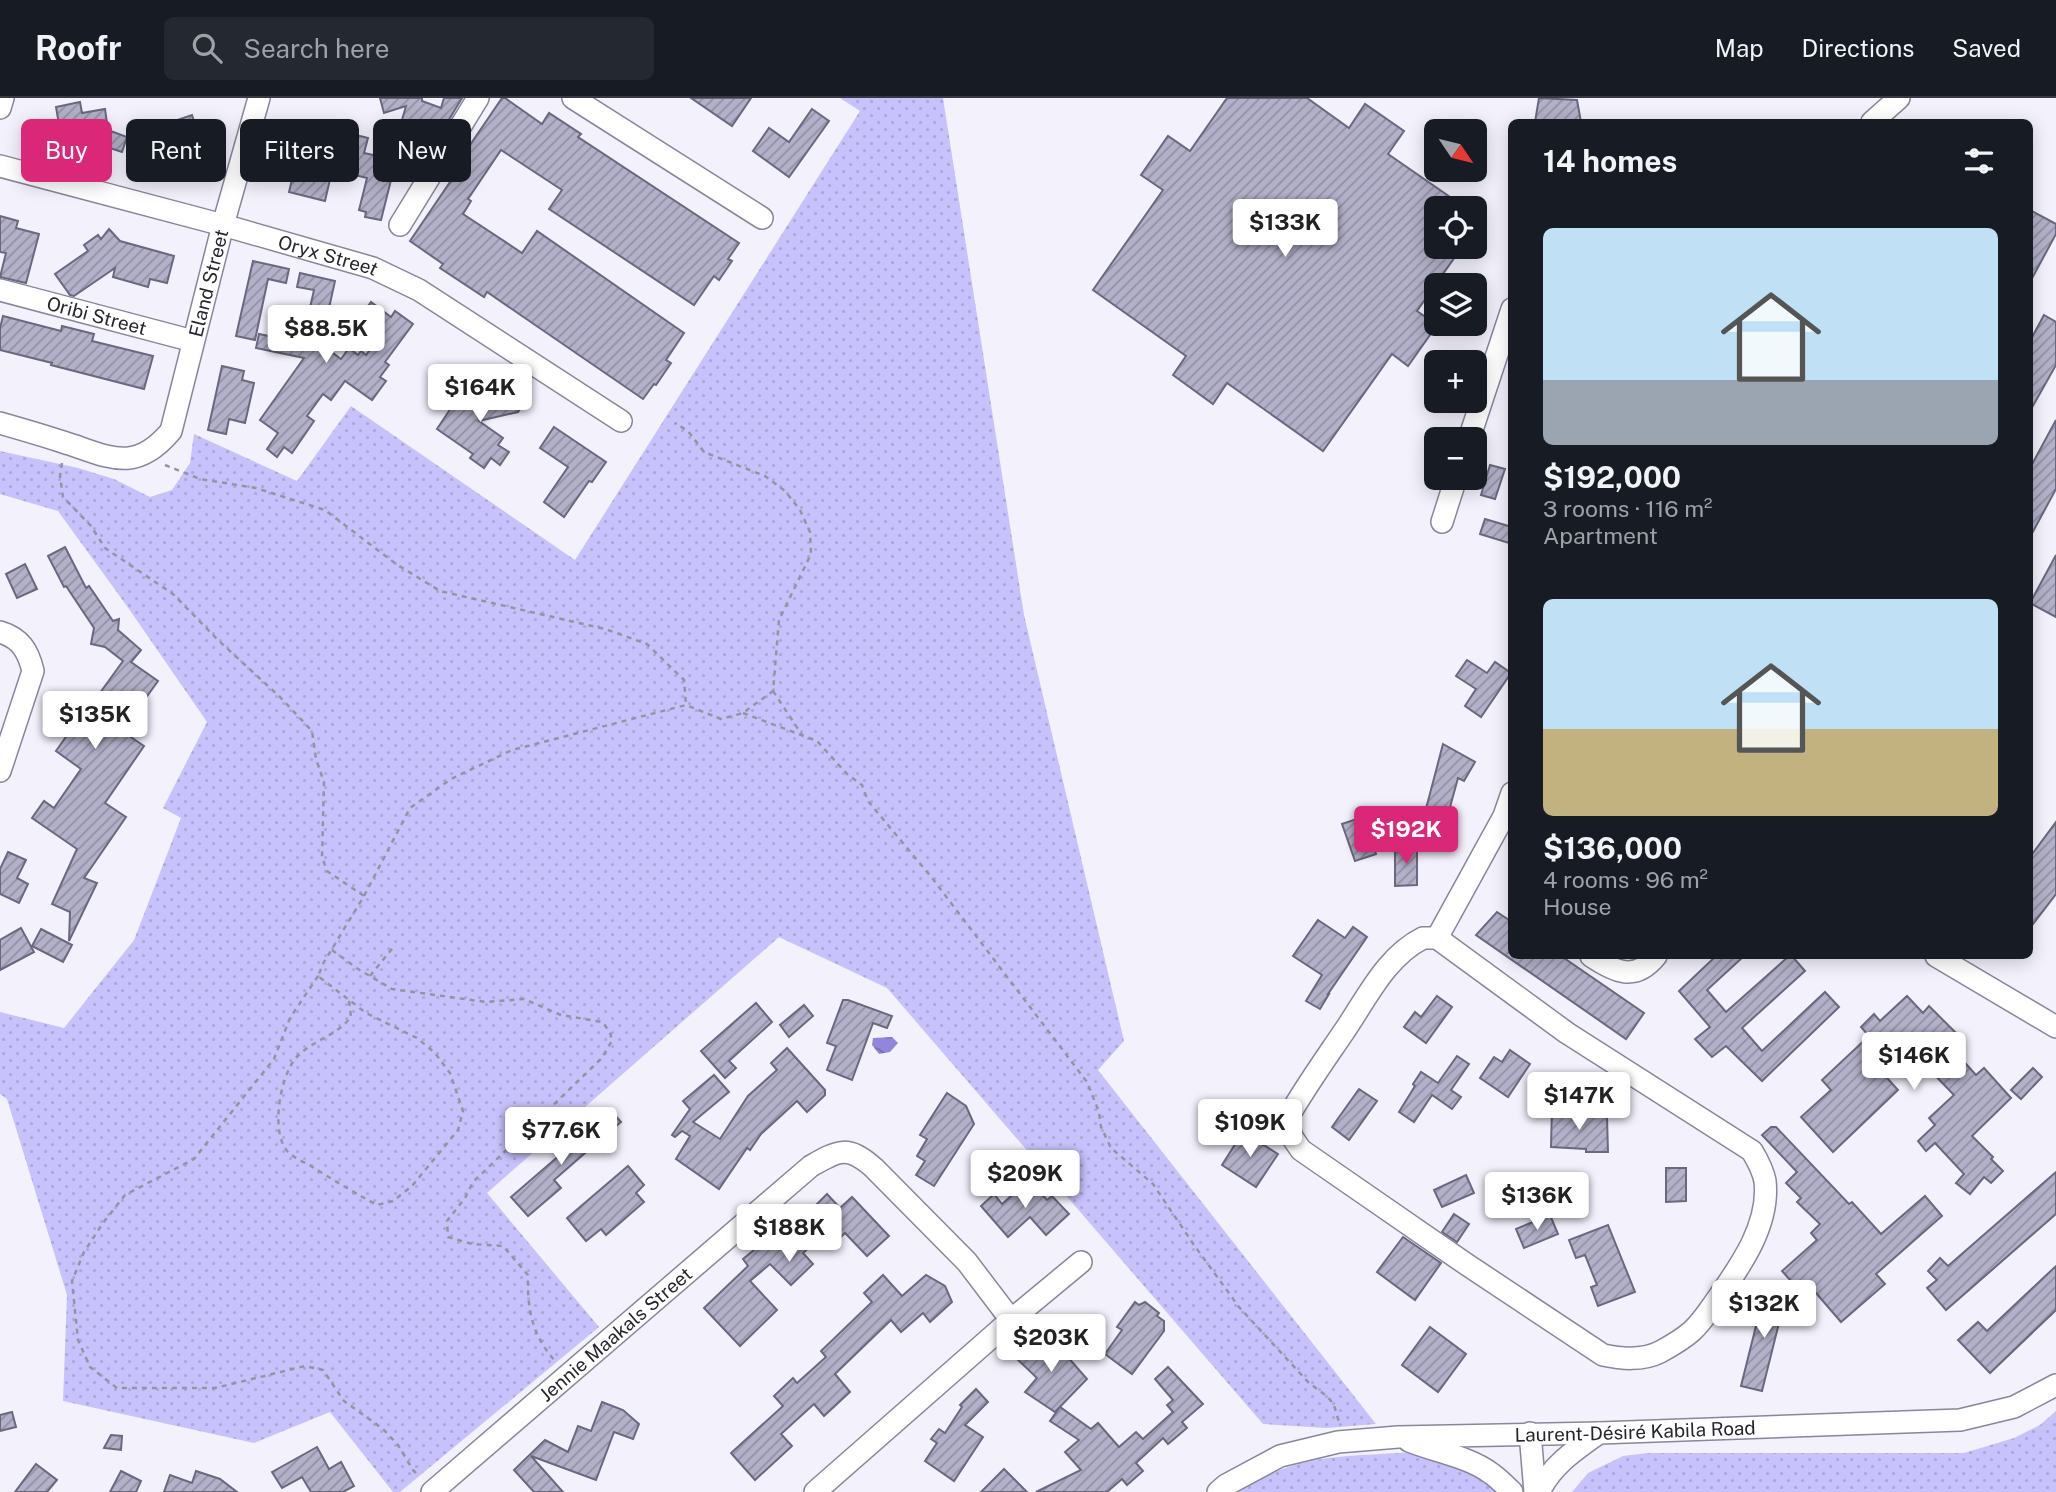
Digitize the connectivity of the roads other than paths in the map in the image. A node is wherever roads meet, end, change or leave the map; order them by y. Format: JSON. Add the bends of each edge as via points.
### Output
{"nodes":[{"id":1,"x":3,"y":98,"type":"edge"},
{"id":2,"x":259,"y":98,"type":"edge"},
{"id":3,"x":478,"y":98,"type":"edge"},
{"id":4,"x":573,"y":98,"type":"edge"},
{"id":5,"x":1899,"y":98,"type":"edge"},
{"id":6,"x":0,"y":108,"type":"edge"},
{"id":7,"x":1875,"y":119,"type":"edge"},
{"id":8,"x":0,"y":166,"type":"edge"},
{"id":9,"x":762,"y":218,"type":"dead end"},
{"id":10,"x":223,"y":225,"type":"junction"},
{"id":11,"x":400,"y":225,"type":"dead end"},
{"id":12,"x":0,"y":290,"type":"edge"},
{"id":13,"x":1508,"y":321,"type":"edge"},
{"id":14,"x":193,"y":341,"type":"junction"},
{"id":15,"x":621,"y":421,"type":"dead end"},
{"id":16,"x":0,"y":423,"type":"edge"},
{"id":17,"x":1473,"y":427,"type":"edge"},
{"id":18,"x":1452,"y":490,"type":"edge"},
{"id":19,"x":1442,"y":522,"type":"dead end"},
{"id":20,"x":0,"y":632,"type":"edge"},
{"id":21,"x":0,"y":771,"type":"edge"},
{"id":22,"x":1508,"y":804,"type":"edge"},
{"id":23,"x":1437,"y":938,"type":"junction"},
{"id":24,"x":1596,"y":959,"type":"edge"},
{"id":25,"x":1654,"y":959,"type":"edge"},
{"id":26,"x":1941,"y":959,"type":"edge"},
{"id":27,"x":2056,"y":1027,"type":"edge"},
{"id":28,"x":1081,"y":1262,"type":"dead end"},
{"id":29,"x":1011,"y":1320,"type":"junction"},
{"id":30,"x":2056,"y":1385,"type":"edge"},
{"id":31,"x":1530,"y":1433,"type":"junction"},
{"id":32,"x":1599,"y":1433,"type":"junction"},
{"id":33,"x":1398,"y":1437,"type":"junction"},
{"id":34,"x":433,"y":1491,"type":"edge"},
{"id":35,"x":815,"y":1492,"type":"edge"},
{"id":36,"x":1218,"y":1492,"type":"edge"},
{"id":37,"x":1513,"y":1492,"type":"edge"},
{"id":38,"x":1537,"y":1492,"type":"edge"}],
"edges":[{"from":1,"to":6,"type":"street"},
{"from":2,"to":10,"type":"street","name":"Eland Street"},
{"from":3,"to":11,"type":"street"},
{"from":4,"to":9,"type":"street"},
{"from":5,"to":7,"type":"street"},
{"from":8,"to":10,"type":"street","name":"Oryx Street"},
{"from":10,"to":14,"type":"street","name":"Eland Street"},
{"from":10,"to":15,"type":"street","name":"Oryx Street","via":[[401,280]]},
{"from":12,"to":14,"type":"street","name":"Oribi Street"},
{"from":13,"to":17,"type":"street"},
{"from":14,"to":16,"type":"street","name":"Eland Street","via":[[171,431],[142,455],[101,456]]},
{"from":18,"to":19,"type":"street"},
{"from":20,"to":21,"type":"street","via":[[14,636],[24,647],[33,671]]},
{"from":22,"to":23,"type":"street"},
{"from":23,"to":23,"type":"street","via":[[1414,943],[1372,987],[1293,1107],[1287,1119],[1292,1137],[1301,1150],[1603,1355],[1620,1359],[1658,1353],[1704,1318],[1746,1255],[1764,1204],[1760,1165],[1752,1152],[1567,1032]]},
{"from":24,"to":25,"type":"street","via":[[1611,969],[1632,972]]},
{"from":26,"to":27,"type":"street"},
{"from":28,"to":29,"type":"street"},
{"from":29,"to":34,"type":"street","name":"Jennie Maakals Street","via":[[967,1262],[897,1189],[860,1156],[850,1152],[831,1155],[811,1166]]},
{"from":29,"to":35,"type":"street"},
{"from":30,"to":32,"type":"street","name":"Laurent-Désiré Kabila Road","via":[[2014,1407],[1960,1420]]},
{"from":31,"to":32,"type":"street","name":"Laurent-Désiré Kabila Road"},
{"from":31,"to":33,"type":"street","name":"Laurent-Désiré Kabila Road"},
{"from":31,"to":38,"type":"street"},
{"from":32,"to":38,"type":"street","via":[[1560,1461]]},
{"from":33,"to":36,"type":"street","name":"Laurent-Désiré Kabila Road","via":[[1338,1442],[1280,1455]]},
{"from":33,"to":37,"type":"street","via":[[1462,1458],[1491,1473]]}]}
